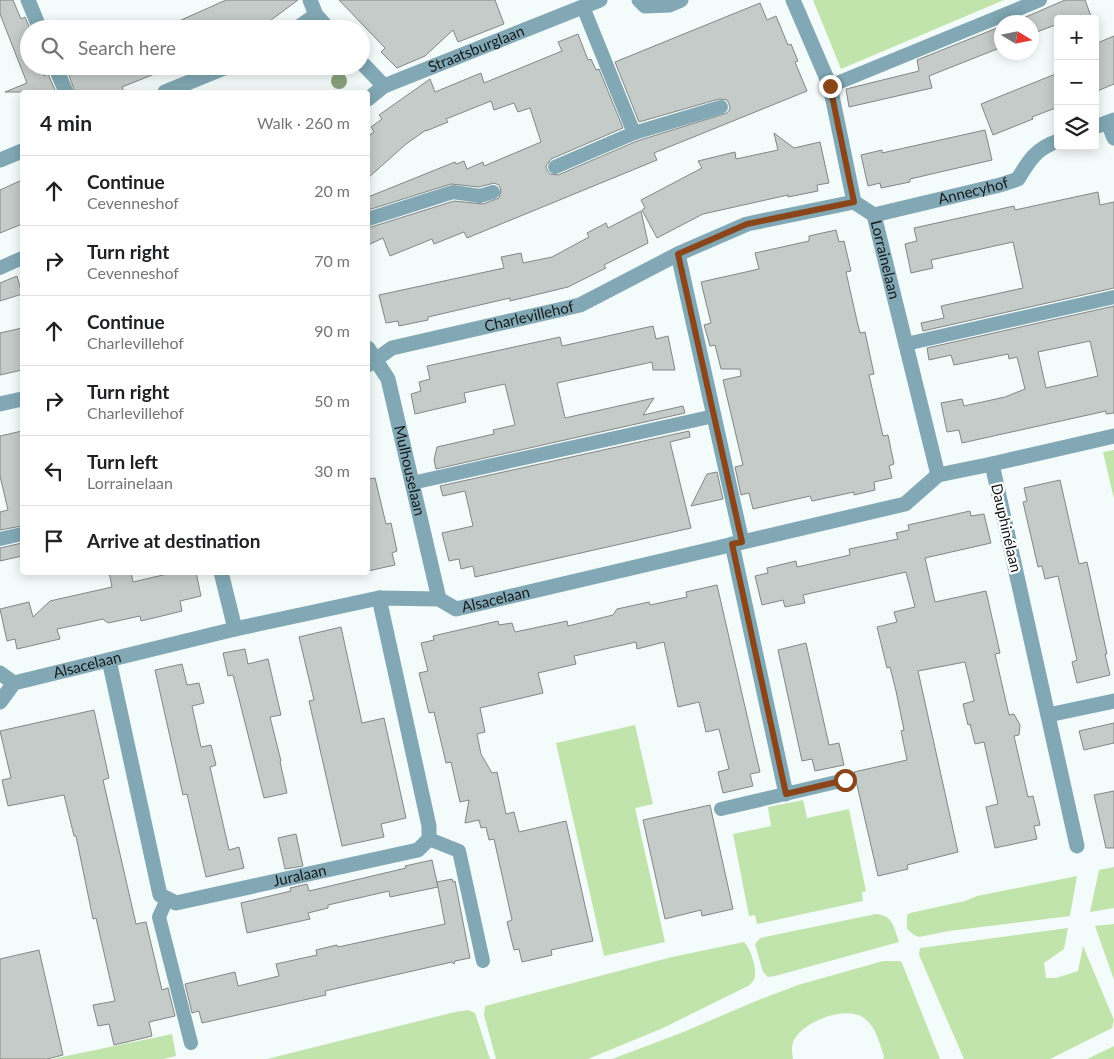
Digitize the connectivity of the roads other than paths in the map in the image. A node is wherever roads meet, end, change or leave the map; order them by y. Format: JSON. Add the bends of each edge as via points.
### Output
{"nodes":[{"id":1,"x":30,"y":0,"type":"edge"},
{"id":2,"x":310,"y":0,"type":"edge"},
{"id":3,"x":600,"y":0,"type":"edge"},
{"id":4,"x":639,"y":0,"type":"edge"},
{"id":5,"x":680,"y":0,"type":"edge"},
{"id":6,"x":793,"y":0,"type":"edge"},
{"id":7,"x":1040,"y":0,"type":"edge"},
{"id":8,"x":582,"y":7,"type":"junction"},
{"id":9,"x":316,"y":15,"type":"junction"},
{"id":10,"x":37,"y":20,"type":"edge"},
{"id":11,"x":309,"y":20,"type":"edge"},
{"id":12,"x":321,"y":20,"type":"edge"},
{"id":13,"x":370,"y":71,"type":"edge"},
{"id":14,"x":59,"y":75,"type":"edge"},
{"id":15,"x":207,"y":75,"type":"edge"},
{"id":16,"x":384,"y":86,"type":"junction"},
{"id":17,"x":830,"y":86,"type":"junction"},
{"id":18,"x":65,"y":90,"type":"edge"},
{"id":19,"x":170,"y":90,"type":"edge"},
{"id":20,"x":370,"y":97,"type":"edge"},
{"id":21,"x":721,"y":107,"type":"dead end"},
{"id":22,"x":1106,"y":123,"type":"edge"},
{"id":23,"x":634,"y":133,"type":"junction"},
{"id":24,"x":1114,"y":138,"type":"edge"},
{"id":25,"x":1054,"y":142,"type":"edge"},
{"id":26,"x":20,"y":152,"type":"edge"},
{"id":27,"x":0,"y":160,"type":"edge"},
{"id":28,"x":555,"y":167,"type":"dead end"},
{"id":29,"x":493,"y":192,"type":"dead end"},
{"id":30,"x":854,"y":202,"type":"junction"},
{"id":31,"x":874,"y":215,"type":"junction"},
{"id":32,"x":370,"y":218,"type":"edge"},
{"id":33,"x":678,"y":254,"type":"junction"},
{"id":34,"x":20,"y":259,"type":"edge"},
{"id":35,"x":0,"y":268,"type":"edge"},
{"id":36,"x":1114,"y":298,"type":"edge"},
{"id":37,"x":906,"y":344,"type":"junction"},
{"id":38,"x":370,"y":358,"type":"edge"},
{"id":39,"x":20,"y":399,"type":"edge"},
{"id":40,"x":0,"y":404,"type":"edge"},
{"id":41,"x":714,"y":416,"type":"junction"},
{"id":42,"x":1114,"y":436,"type":"edge"},
{"id":43,"x":992,"y":464,"type":"junction"},
{"id":44,"x":938,"y":475,"type":"junction"},
{"id":45,"x":412,"y":483,"type":"junction"},
{"id":46,"x":20,"y":534,"type":"edge"},
{"id":47,"x":0,"y":539,"type":"edge"},
{"id":48,"x":737,"y":543,"type":"junction"},
{"id":49,"x":222,"y":575,"type":"edge"},
{"id":50,"x":379,"y":598,"type":"junction"},
{"id":51,"x":439,"y":599,"type":"junction"},
{"id":52,"x":235,"y":630,"type":"junction"},
{"id":53,"x":109,"y":660,"type":"junction"},
{"id":54,"x":0,"y":673,"type":"edge"},
{"id":55,"x":14,"y":683,"type":"junction"},
{"id":56,"x":1114,"y":701,"type":"edge"},
{"id":57,"x":0,"y":702,"type":"edge"},
{"id":58,"x":1048,"y":715,"type":"junction"},
{"id":59,"x":845,"y":780,"type":"dead end"},
{"id":60,"x":786,"y":794,"type":"junction"},
{"id":61,"x":721,"y":809,"type":"dead end"},
{"id":62,"x":429,"y":839,"type":"junction"},
{"id":63,"x":1077,"y":846,"type":"dead end"},
{"id":64,"x":168,"y":899,"type":"junction"},
{"id":65,"x":483,"y":961,"type":"dead end"},
{"id":66,"x":191,"y":1042,"type":"dead end"}],
"edges":[{"from":1,"to":10,"type":"street"},
{"from":2,"to":9,"type":"street"},
{"from":3,"to":8,"type":"street","name":"Straatsburglaan"},
{"from":4,"to":5,"type":"street","via":[[645,6],[669,5]]},
{"from":6,"to":17,"type":"street"},
{"from":7,"to":17,"type":"lane"},
{"from":8,"to":16,"type":"street","name":"Straatsburglaan"},
{"from":8,"to":23,"type":"lane"},
{"from":9,"to":11,"type":"street"},
{"from":9,"to":12,"type":"street"},
{"from":13,"to":16,"type":"street"},
{"from":14,"to":18,"type":"street"},
{"from":15,"to":19,"type":"street"},
{"from":16,"to":20,"type":"street"},
{"from":17,"to":30,"type":"street"},
{"from":21,"to":23,"type":"lane"},
{"from":22,"to":24,"type":"street"},
{"from":23,"to":28,"type":"lane"},
{"from":25,"to":31,"type":"street","name":"Annecyhof","via":[[1030,158],[1018,179]]},
{"from":26,"to":27,"type":"street"},
{"from":29,"to":32,"type":"lane","via":[[480,196],[453,192]]},
{"from":30,"to":31,"type":"street","name":"Lorrainelaan"},
{"from":30,"to":33,"type":"street","name":"Charlevillehof","via":[[747,224]]},
{"from":31,"to":37,"type":"street","name":"Lorrainelaan"},
{"from":33,"to":38,"type":"street","name":"Charlevillehof","via":[[580,305],[392,348]]},
{"from":33,"to":41,"type":"street"},
{"from":34,"to":35,"type":"lane"},
{"from":36,"to":37,"type":"lane"},
{"from":37,"to":44,"type":"street","name":"Lorrainelaan"},
{"from":38,"to":45,"type":"street","name":"Mulhouselaan","via":[[388,379]]},
{"from":39,"to":40,"type":"street"},
{"from":41,"to":45,"type":"lane"},
{"from":41,"to":48,"type":"street"},
{"from":42,"to":43,"type":"street","name":"Dauphinélaan"},
{"from":43,"to":44,"type":"street","name":"Alsacelaan"},
{"from":43,"to":58,"type":"street","name":"Dauphinélaan"},
{"from":44,"to":48,"type":"street","name":"Alsacelaan","via":[[905,504]]},
{"from":45,"to":51,"type":"street","name":"Mulhouselaan"},
{"from":46,"to":47,"type":"lane"},
{"from":48,"to":51,"type":"street","name":"Alsacelaan","via":[[456,610]]},
{"from":48,"to":60,"type":"street"},
{"from":49,"to":52,"type":"street"},
{"from":50,"to":51,"type":"street","name":"Alsacelaan"},
{"from":50,"to":52,"type":"street","name":"Alsacelaan"},
{"from":50,"to":62,"type":"street","via":[[429,826]]},
{"from":52,"to":53,"type":"street","name":"Alsacelaan"},
{"from":53,"to":55,"type":"street","name":"Alsacelaan"},
{"from":53,"to":64,"type":"street","via":[[160,895]]},
{"from":54,"to":55,"type":"street"},
{"from":55,"to":57,"type":"street"},
{"from":56,"to":58,"type":"street"},
{"from":58,"to":63,"type":"street","name":"Dauphinélaan"},
{"from":59,"to":60,"type":"lane"},
{"from":60,"to":61,"type":"lane"},
{"from":62,"to":64,"type":"street","name":"Juralaan","via":[[418,850],[176,903]]},
{"from":62,"to":65,"type":"lane","via":[[459,851]]},
{"from":64,"to":66,"type":"lane","via":[[160,917]]}]}
